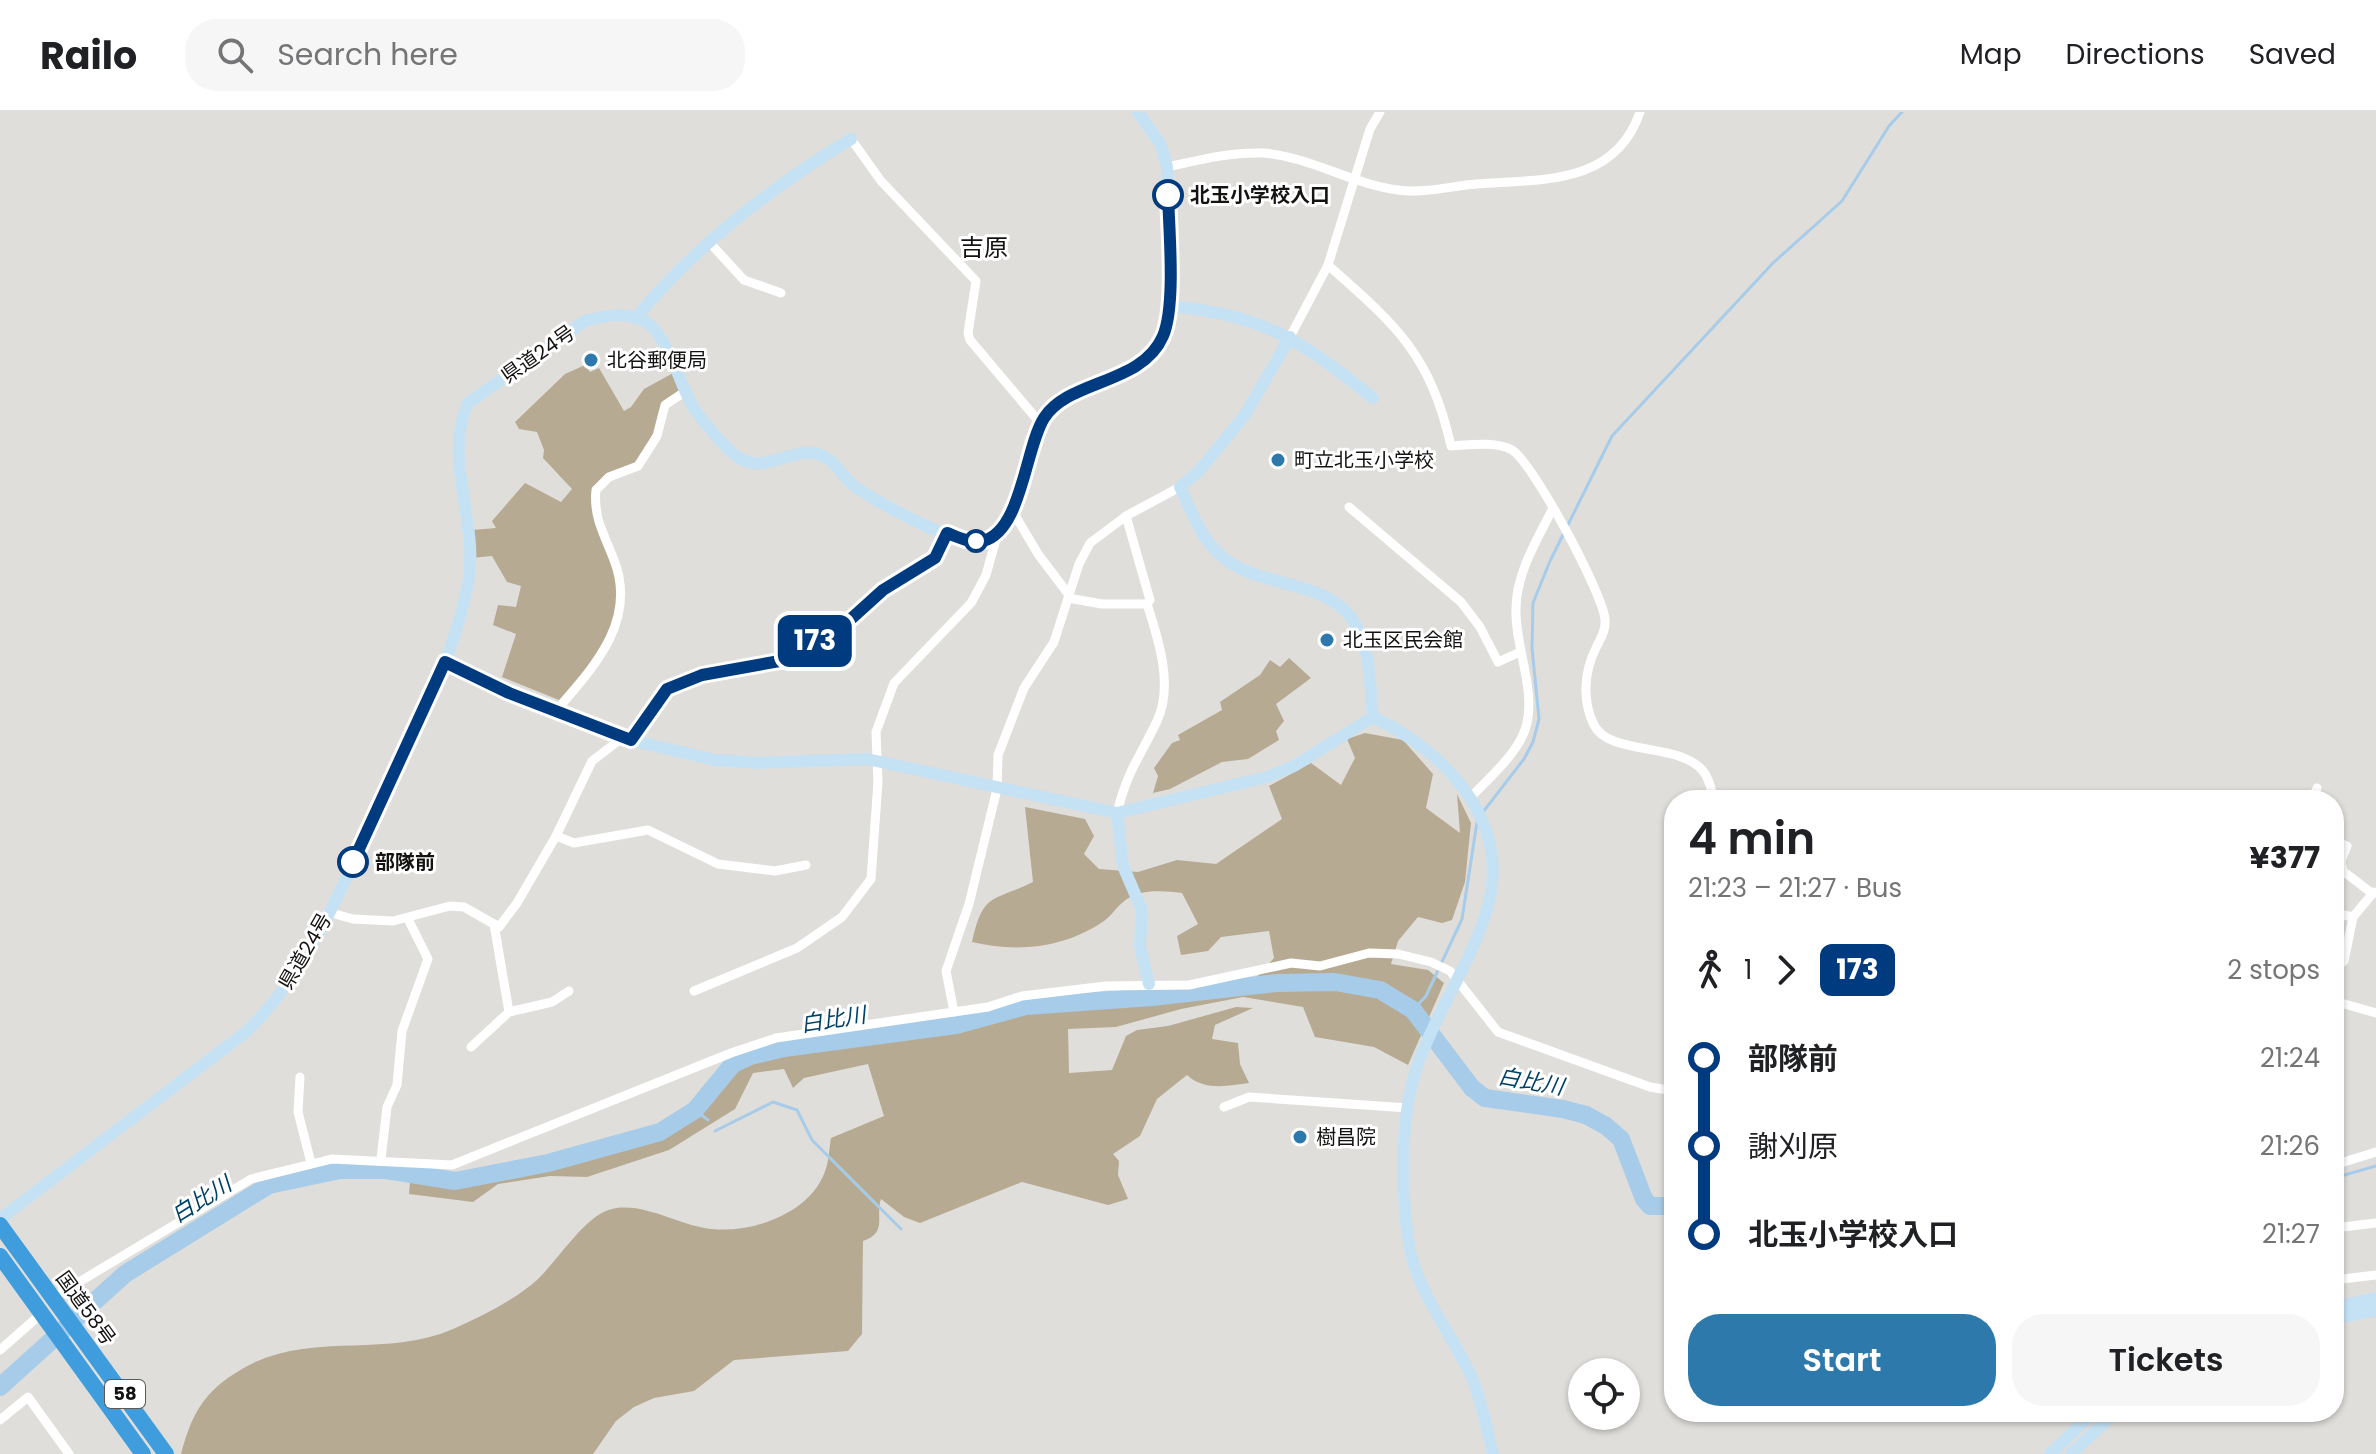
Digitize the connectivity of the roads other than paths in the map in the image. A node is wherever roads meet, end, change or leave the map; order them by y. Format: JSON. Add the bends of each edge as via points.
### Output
{"nodes":[{"id":1,"x":1138,"y":112,"type":"edge"},
{"id":2,"x":1380,"y":112,"type":"edge"},
{"id":3,"x":1640,"y":112,"type":"edge"},
{"id":4,"x":851,"y":139,"type":"joint"},
{"id":5,"x":1167,"y":167,"type":"junction"},
{"id":6,"x":1355,"y":179,"type":"junction"},
{"id":7,"x":710,"y":243,"type":"junction"},
{"id":8,"x":1328,"y":265,"type":"junction"},
{"id":9,"x":781,"y":293,"type":"dead end"},
{"id":10,"x":1169,"y":306,"type":"junction"},
{"id":11,"x":636,"y":318,"type":"junction"},
{"id":12,"x":1290,"y":337,"type":"junction"},
{"id":13,"x":686,"y":391,"type":"junction"},
{"id":14,"x":1373,"y":398,"type":"dead end"},
{"id":15,"x":1041,"y":424,"type":"junction"},
{"id":16,"x":1180,"y":487,"type":"junction"},
{"id":17,"x":1349,"y":507,"type":"dead end"},
{"id":18,"x":1012,"y":510,"type":"junction"},
{"id":19,"x":1552,"y":510,"type":"junction"},
{"id":20,"x":1126,"y":516,"type":"junction"},
{"id":21,"x":998,"y":532,"type":"junction"},
{"id":22,"x":947,"y":533,"type":"junction"},
{"id":23,"x":1068,"y":596,"type":"junction"},
{"id":24,"x":1147,"y":604,"type":"junction"},
{"id":25,"x":1520,"y":652,"type":"junction"},
{"id":26,"x":445,"y":662,"type":"junction"},
{"id":27,"x":556,"y":711,"type":"junction"},
{"id":28,"x":1373,"y":717,"type":"junction"},
{"id":29,"x":626,"y":739,"type":"junction"},
{"id":30,"x":997,"y":789,"type":"junction"},
{"id":31,"x":1711,"y":790,"type":"edge"},
{"id":32,"x":1473,"y":800,"type":"junction"},
{"id":33,"x":1117,"y":813,"type":"junction"},
{"id":34,"x":556,"y":836,"type":"junction"},
{"id":35,"x":806,"y":865,"type":"dead end"},
{"id":36,"x":2344,"y":872,"type":"edge"},
{"id":37,"x":2374,"y":892,"type":"edge"},
{"id":38,"x":328,"y":912,"type":"junction"},
{"id":39,"x":2344,"y":915,"type":"edge"},
{"id":40,"x":2353,"y":917,"type":"junction"},
{"id":41,"x":408,"y":919,"type":"junction"},
{"id":42,"x":494,"y":924,"type":"junction"},
{"id":43,"x":2344,"y":961,"type":"edge"},
{"id":44,"x":1453,"y":975,"type":"junction"},
{"id":45,"x":1149,"y":984,"type":"junction"},
{"id":46,"x":569,"y":991,"type":"dead end"},
{"id":47,"x":694,"y":991,"type":"dead end"},
{"id":48,"x":2344,"y":1004,"type":"edge"},
{"id":49,"x":509,"y":1012,"type":"junction"},
{"id":50,"x":954,"y":1012,"type":"junction"},
{"id":51,"x":2376,"y":1013,"type":"edge"},
{"id":52,"x":471,"y":1047,"type":"dead end"},
{"id":53,"x":300,"y":1077,"type":"dead end"},
{"id":54,"x":1664,"y":1089,"type":"edge"},
{"id":55,"x":1224,"y":1107,"type":"dead end"},
{"id":56,"x":1408,"y":1108,"type":"junction"},
{"id":57,"x":2376,"y":1152,"type":"edge"},
{"id":58,"x":381,"y":1159,"type":"junction"},
{"id":59,"x":2344,"y":1162,"type":"edge"},
{"id":60,"x":311,"y":1163,"type":"junction"},
{"id":61,"x":0,"y":1219,"type":"edge"},
{"id":62,"x":2376,"y":1223,"type":"edge"},
{"id":63,"x":0,"y":1225,"type":"edge"},
{"id":64,"x":2344,"y":1227,"type":"edge"},
{"id":65,"x":0,"y":1256,"type":"edge"},
{"id":66,"x":2376,"y":1275,"type":"edge"},
{"id":67,"x":2344,"y":1279,"type":"edge"},
{"id":68,"x":2376,"y":1298,"type":"edge"},
{"id":69,"x":58,"y":1302,"type":"junction"},
{"id":70,"x":2344,"y":1305,"type":"edge"},
{"id":71,"x":2376,"y":1310,"type":"edge"},
{"id":72,"x":44,"y":1316,"type":"junction"},
{"id":73,"x":2344,"y":1317,"type":"edge"},
{"id":74,"x":0,"y":1350,"type":"edge"},
{"id":75,"x":0,"y":1420,"type":"edge"},
{"id":76,"x":2084,"y":1422,"type":"edge"},
{"id":77,"x":2105,"y":1422,"type":"edge"},
{"id":78,"x":69,"y":1454,"type":"edge"},
{"id":79,"x":143,"y":1454,"type":"edge"},
{"id":80,"x":166,"y":1454,"type":"edge"},
{"id":81,"x":1493,"y":1454,"type":"edge"},
{"id":82,"x":2050,"y":1454,"type":"edge"},
{"id":83,"x":2071,"y":1454,"type":"edge"}],
"edges":[{"from":1,"to":5,"type":"street","via":[[1161,145]]},
{"from":2,"to":6,"type":"street"},
{"from":3,"to":6,"type":"street","via":[[1617,153],[1568,177],[1399,191]]},
{"from":4,"to":7,"type":"street","via":[[800,170]]},
{"from":4,"to":15,"type":"street","via":[[881,181],[976,281],[970,340]]},
{"from":5,"to":6,"type":"street","via":[[1227,154],[1266,153]]},
{"from":5,"to":10,"type":"street"},
{"from":6,"to":8,"type":"street"},
{"from":7,"to":9,"type":"street","via":[[744,280]]},
{"from":7,"to":11,"type":"street","via":[[663,284]]},
{"from":8,"to":12,"type":"street"},
{"from":8,"to":19,"type":"street","via":[[1411,344],[1434,385],[1451,446],[1494,446],[1515,452]]},
{"from":10,"to":12,"type":"street","via":[[1228,314]]},
{"from":10,"to":15,"type":"street","via":[[1167,326],[1151,352],[1124,373],[1062,401]]},
{"from":11,"to":13,"type":"street","via":[[656,331]]},
{"from":11,"to":26,"type":"street","name":"県道24号","via":[[607,315],[585,321],[468,403],[459,439],[470,526],[469,582]]},
{"from":12,"to":14,"type":"street"},
{"from":12,"to":16,"type":"street","via":[[1245,415]]},
{"from":13,"to":22,"type":"street","via":[[695,410],[748,463],[819,454],[855,487]]},
{"from":13,"to":27,"type":"street","via":[[665,405],[657,436],[638,466],[609,477],[596,490],[597,517],[619,580],[620,619],[584,678]]},
{"from":15,"to":18,"type":"street"},
{"from":16,"to":20,"type":"street"},
{"from":16,"to":28,"type":"street","via":[[1198,526],[1222,557],[1261,578],[1325,596],[1347,611],[1361,636]]},
{"from":17,"to":25,"type":"street","via":[[1461,602],[1498,662]]},
{"from":18,"to":21,"type":"street"},
{"from":18,"to":23,"type":"street"},
{"from":19,"to":25,"type":"street","via":[[1517,592]]},
{"from":19,"to":31,"type":"street","via":[[1591,574],[1605,618],[1605,630],[1586,671],[1594,726],[1605,738],[1694,763]]},
{"from":20,"to":23,"type":"street","via":[[1090,543]]},
{"from":20,"to":24,"type":"street"},
{"from":21,"to":22,"type":"street","via":[[984,541]]},
{"from":21,"to":47,"type":"street","via":[[986,575],[971,603],[894,683],[876,732],[871,879],[842,917],[797,948]]},
{"from":22,"to":29,"type":"street","via":[[935,558],[791,659],[702,675],[667,689]]},
{"from":23,"to":24,"type":"street","via":[[1102,604]]},
{"from":23,"to":30,"type":"street","via":[[1054,642],[1024,688],[998,755]]},
{"from":24,"to":33,"type":"street","via":[[1163,651],[1159,718],[1132,762]]},
{"from":25,"to":32,"type":"street","via":[[1526,724],[1519,742]]},
{"from":26,"to":27,"type":"street"},
{"from":26,"to":38,"type":"street","name":"県道24号"},
{"from":27,"to":29,"type":"street"},
{"from":28,"to":32,"type":"street","via":[[1425,746]]},
{"from":28,"to":33,"type":"street","via":[[1267,777]]},
{"from":29,"to":30,"type":"street","via":[[715,760],[867,759]]},
{"from":29,"to":34,"type":"street","via":[[592,761]]},
{"from":30,"to":33,"type":"street"},
{"from":30,"to":50,"type":"street","via":[[969,904],[946,971]]},
{"from":32,"to":44,"type":"street","via":[[1492,859],[1490,895]]},
{"from":33,"to":45,"type":"street","via":[[1123,866],[1142,910],[1140,946]]},
{"from":34,"to":35,"type":"street","via":[[574,843],[648,830],[718,864],[775,871]]},
{"from":34,"to":42,"type":"street","via":[[517,903],[499,927]]},
{"from":36,"to":37,"type":"street"},
{"from":37,"to":40,"type":"street"},
{"from":38,"to":41,"type":"street","via":[[353,919]]},
{"from":38,"to":61,"type":"street","name":"県道24号","via":[[288,984],[246,1032]]},
{"from":39,"to":40,"type":"street"},
{"from":40,"to":43,"type":"street"},
{"from":41,"to":42,"type":"street","via":[[450,906],[464,907]]},
{"from":41,"to":58,"type":"street","via":[[428,959],[402,1031]]},
{"from":42,"to":49,"type":"street"},
{"from":44,"to":45,"type":"street","via":[[1431,962],[1369,953],[1320,966],[1291,963],[1189,985]]},
{"from":44,"to":54,"type":"street","via":[[1498,1032]]},
{"from":44,"to":56,"type":"street","via":[[1415,1073]]},
{"from":45,"to":50,"type":"street","via":[[1022,996]]},
{"from":46,"to":49,"type":"street","via":[[552,1002]]},
{"from":48,"to":51,"type":"street"},
{"from":49,"to":52,"type":"street"},
{"from":50,"to":58,"type":"street","via":[[776,1038],[452,1165]]},
{"from":53,"to":60,"type":"street","via":[[298,1112]]},
{"from":55,"to":56,"type":"street","via":[[1249,1097]]},
{"from":56,"to":81,"type":"street","via":[[1404,1190],[1414,1265],[1473,1381]]},
{"from":57,"to":59,"type":"street"},
{"from":58,"to":60,"type":"street"},
{"from":60,"to":69,"type":"street","via":[[251,1179]]},
{"from":62,"to":64,"type":"street"},
{"from":63,"to":69,"type":"highway","name":"国道58号","number":"58"},
{"from":65,"to":72,"type":"highway","name":"国道58号","number":"58"},
{"from":66,"to":67,"type":"street"},
{"from":68,"to":70,"type":"street"},
{"from":69,"to":80,"type":"highway","name":"国道58号","number":"58"},
{"from":71,"to":73,"type":"street"},
{"from":72,"to":74,"type":"street"},
{"from":72,"to":79,"type":"highway","name":"国道58号","number":"58"},
{"from":75,"to":78,"type":"street","via":[[28,1397]]},
{"from":76,"to":82,"type":"street"},
{"from":77,"to":83,"type":"street"}]}
